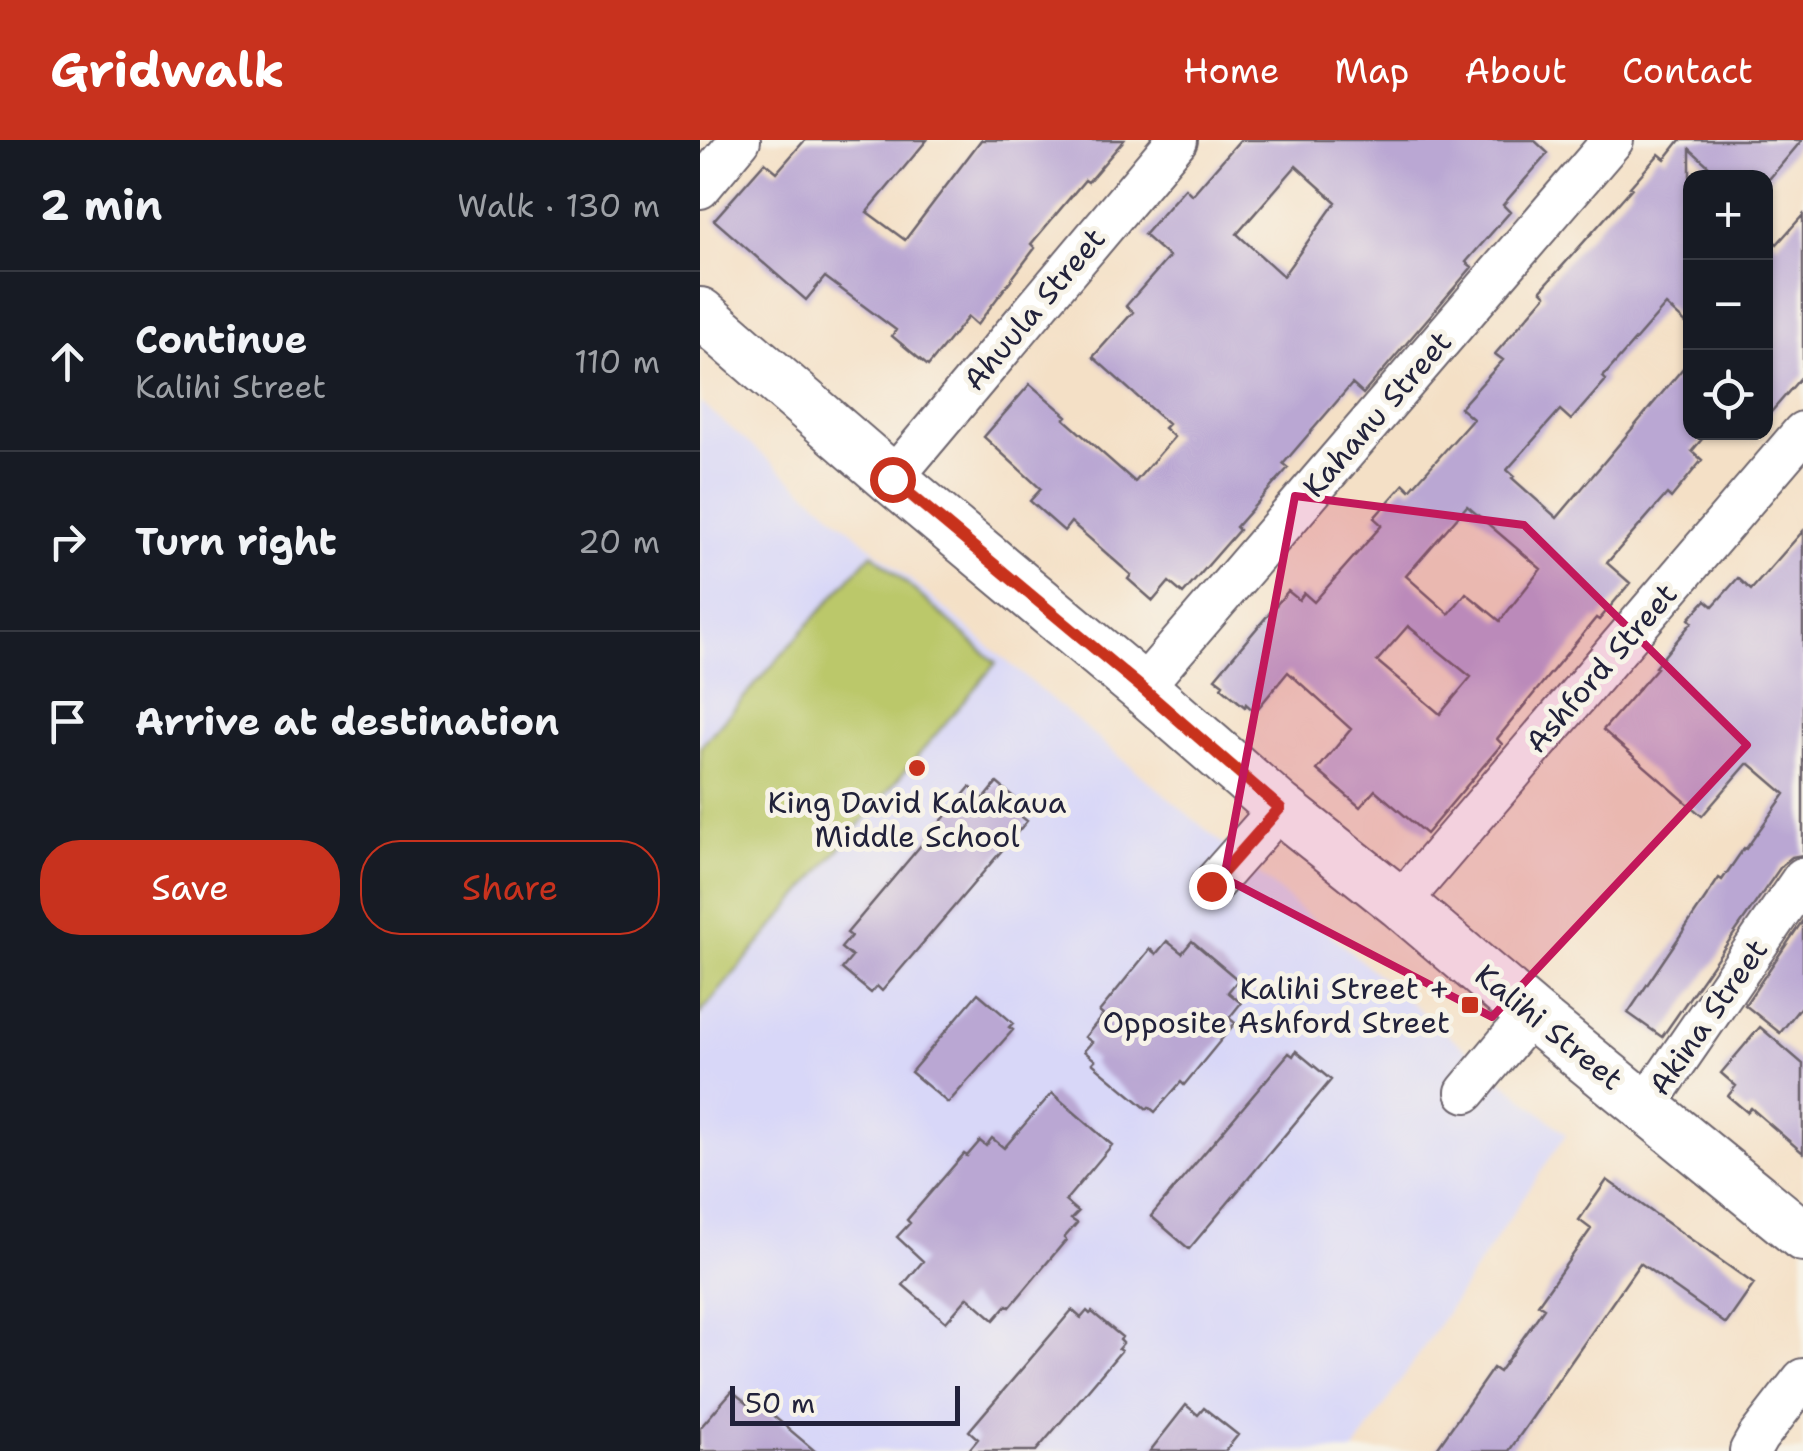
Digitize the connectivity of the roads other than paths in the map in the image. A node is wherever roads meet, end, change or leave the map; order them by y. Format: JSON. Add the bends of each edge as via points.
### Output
{"nodes":[{"id":1,"x":740,"y":140,"type":"edge"},
{"id":2,"x":1178,"y":140,"type":"edge"},
{"id":3,"x":1612,"y":140,"type":"edge"},
{"id":4,"x":700,"y":188,"type":"edge"},
{"id":5,"x":700,"y":313,"type":"edge"},
{"id":6,"x":1803,"y":432,"type":"edge"},
{"id":7,"x":892,"y":479,"type":"junction"},
{"id":8,"x":1142,"y":688,"type":"junction"},
{"id":9,"x":1280,"y":808,"type":"junction"},
{"id":10,"x":1803,"y":878,"type":"edge"},
{"id":11,"x":1211,"y":886,"type":"dead end"},
{"id":12,"x":1400,"y":903,"type":"junction"},
{"id":13,"x":1531,"y":1014,"type":"junction"},
{"id":14,"x":1466,"y":1092,"type":"dead end"},
{"id":15,"x":1646,"y":1106,"type":"junction"},
{"id":16,"x":1803,"y":1236,"type":"edge"},
{"id":17,"x":1803,"y":1380,"type":"edge"},
{"id":18,"x":1750,"y":1451,"type":"edge"}],
"edges":[{"from":1,"to":4,"type":"street"},
{"from":2,"to":7,"type":"street","name":"Ahuula Street"},
{"from":3,"to":8,"type":"street","name":"Kahanu Street"},
{"from":5,"to":7,"type":"main road","name":"Kalihi Street"},
{"from":6,"to":12,"type":"street","name":"Ashford Street"},
{"from":7,"to":8,"type":"main road","name":"Kalihi Street"},
{"from":8,"to":9,"type":"main road","name":"Kalihi Street"},
{"from":9,"to":11,"type":"street"},
{"from":9,"to":12,"type":"main road","name":"Kalihi Street"},
{"from":10,"to":15,"type":"street","name":"Akina Street"},
{"from":12,"to":13,"type":"main road","name":"Kalihi Street"},
{"from":13,"to":14,"type":"street"},
{"from":13,"to":15,"type":"main road","name":"Kalihi Street"},
{"from":15,"to":16,"type":"main road","name":"Kalihi Street"},
{"from":17,"to":18,"type":"street"}]}
